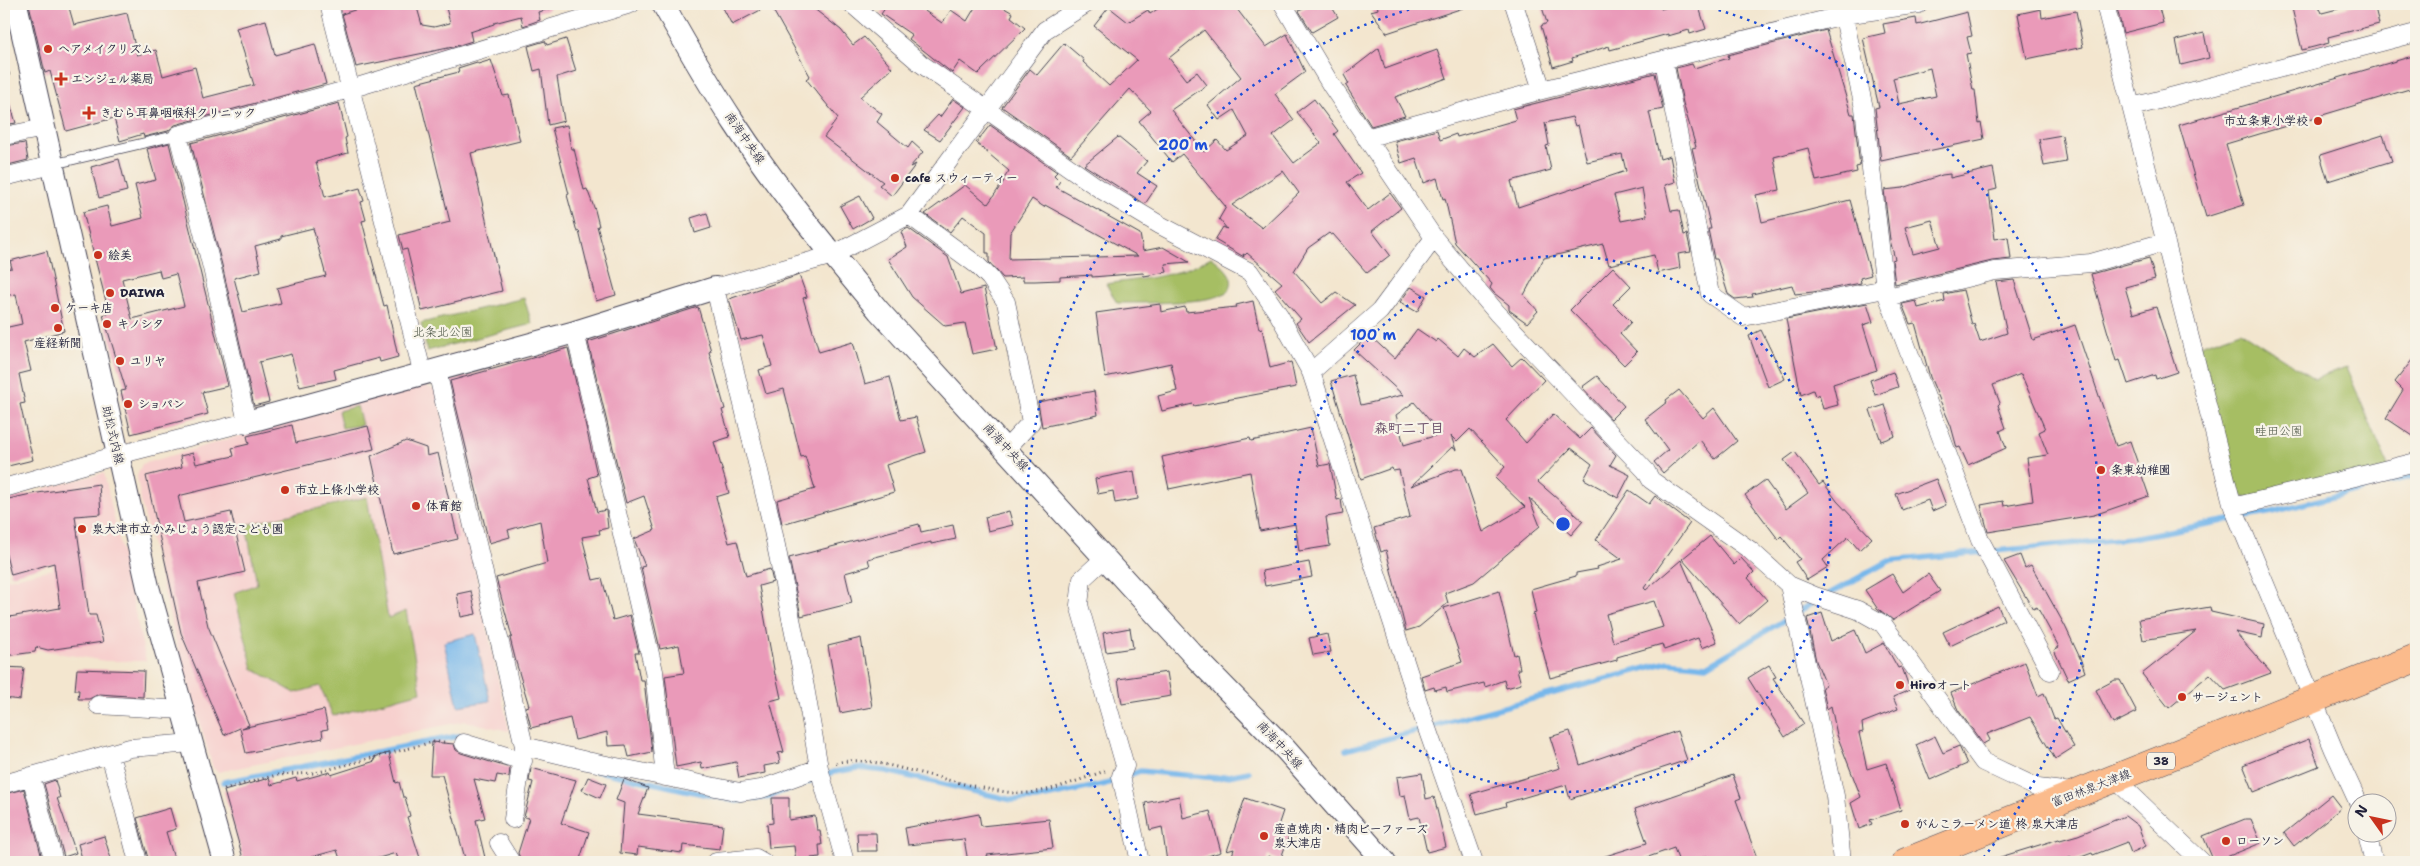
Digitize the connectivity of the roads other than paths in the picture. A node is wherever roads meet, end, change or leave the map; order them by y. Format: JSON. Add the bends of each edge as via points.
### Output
{"nodes":[{"id":1,"x":16,"y":4,"type":"edge"},
{"id":2,"x":329,"y":4,"type":"edge"},
{"id":3,"x":631,"y":4,"type":"edge"},
{"id":4,"x":663,"y":4,"type":"edge"},
{"id":5,"x":852,"y":4,"type":"edge"},
{"id":6,"x":1086,"y":4,"type":"edge"},
{"id":7,"x":1283,"y":4,"type":"edge"},
{"id":8,"x":1514,"y":4,"type":"edge"},
{"id":9,"x":1919,"y":4,"type":"edge"},
{"id":10,"x":2105,"y":4,"type":"edge"},
{"id":11,"x":1843,"y":9,"type":"edge"},
{"id":12,"x":2416,"y":33,"type":"edge"},
{"id":13,"x":1664,"y":61,"type":"junction"},
{"id":14,"x":350,"y":88,"type":"junction"},
{"id":15,"x":1542,"y":90,"type":"junction"},
{"id":16,"x":2132,"y":107,"type":"junction"},
{"id":17,"x":984,"y":110,"type":"junction"},
{"id":18,"x":45,"y":128,"type":"junction"},
{"id":19,"x":178,"y":135,"type":"junction"},
{"id":20,"x":4,"y":136,"type":"edge"},
{"id":21,"x":1366,"y":138,"type":"junction"},
{"id":22,"x":52,"y":164,"type":"junction"},
{"id":23,"x":4,"y":177,"type":"edge"},
{"id":24,"x":909,"y":215,"type":"junction"},
{"id":25,"x":1434,"y":238,"type":"junction"},
{"id":26,"x":2165,"y":242,"type":"junction"},
{"id":27,"x":833,"y":255,"type":"junction"},
{"id":28,"x":715,"y":288,"type":"junction"},
{"id":29,"x":1886,"y":293,"type":"junction"},
{"id":30,"x":575,"y":332,"type":"junction"},
{"id":31,"x":1311,"y":372,"type":"junction"},
{"id":32,"x":430,"y":373,"type":"junction"},
{"id":33,"x":247,"y":422,"type":"junction"},
{"id":34,"x":1007,"y":448,"type":"junction"},
{"id":35,"x":118,"y":455,"type":"junction"},
{"id":36,"x":2416,"y":462,"type":"edge"},
{"id":37,"x":4,"y":488,"type":"edge"},
{"id":38,"x":2233,"y":507,"type":"junction"},
{"id":39,"x":1106,"y":557,"type":"junction"},
{"id":40,"x":1789,"y":585,"type":"junction"},
{"id":41,"x":2416,"y":658,"type":"edge"},
{"id":42,"x":2050,"y":671,"type":"dead end"},
{"id":43,"x":2313,"y":700,"type":"junction"},
{"id":44,"x":98,"y":705,"type":"dead end"},
{"id":45,"x":183,"y":710,"type":"junction"},
{"id":46,"x":192,"y":743,"type":"junction"},
{"id":47,"x":464,"y":743,"type":"road end"},
{"id":48,"x":110,"y":754,"type":"junction"},
{"id":49,"x":524,"y":754,"type":"junction"},
{"id":50,"x":820,"y":773,"type":"junction"},
{"id":51,"x":31,"y":776,"type":"junction"},
{"id":52,"x":665,"y":777,"type":"junction"},
{"id":53,"x":2115,"y":779,"type":"junction"},
{"id":54,"x":4,"y":784,"type":"edge"},
{"id":55,"x":2075,"y":793,"type":"junction"},
{"id":56,"x":2355,"y":794,"type":"edge"},
{"id":57,"x":513,"y":819,"type":"dead end"},
{"id":58,"x":498,"y":843,"type":"dead end"},
{"id":59,"x":2370,"y":844,"type":"edge"},
{"id":60,"x":54,"y":862,"type":"edge"},
{"id":61,"x":138,"y":862,"type":"edge"},
{"id":62,"x":225,"y":862,"type":"edge"},
{"id":63,"x":511,"y":862,"type":"edge"},
{"id":64,"x":716,"y":862,"type":"edge"},
{"id":65,"x":763,"y":862,"type":"edge"},
{"id":66,"x":846,"y":862,"type":"edge"},
{"id":67,"x":1140,"y":862,"type":"edge"},
{"id":68,"x":1385,"y":862,"type":"edge"},
{"id":69,"x":1474,"y":862,"type":"edge"},
{"id":70,"x":1842,"y":862,"type":"edge"},
{"id":71,"x":1906,"y":862,"type":"edge"},
{"id":72,"x":2202,"y":862,"type":"edge"},
{"id":73,"x":2374,"y":862,"type":"edge"}],
"edges":[{"from":1,"to":18,"type":"street","name":"助松式内線"},
{"from":2,"to":14,"type":"street"},
{"from":3,"to":14,"type":"street"},
{"from":4,"to":27,"type":"street","name":"南海中央線","via":[[736,126]]},
{"from":5,"to":17,"type":"street","via":[[920,64]]},
{"from":6,"to":17,"type":"street","via":[[1045,30]]},
{"from":7,"to":21,"type":"street","via":[[1330,85]]},
{"from":8,"to":15,"type":"street"},
{"from":9,"to":11,"type":"street"},
{"from":10,"to":16,"type":"street"},
{"from":11,"to":13,"type":"street"},
{"from":11,"to":29,"type":"street","via":[[1864,108]]},
{"from":12,"to":16,"type":"street"},
{"from":13,"to":15,"type":"street"},
{"from":13,"to":29,"type":"street","via":[[1710,294],[1743,317]]},
{"from":14,"to":19,"type":"street"},
{"from":14,"to":32,"type":"street"},
{"from":15,"to":21,"type":"street"},
{"from":16,"to":26,"type":"street"},
{"from":17,"to":24,"type":"street"},
{"from":17,"to":31,"type":"street","via":[[1100,189],[1250,272]]},
{"from":18,"to":20,"type":"street"},
{"from":18,"to":22,"type":"street","name":"助松式内線"},
{"from":19,"to":22,"type":"lane"},
{"from":19,"to":33,"type":"street"},
{"from":21,"to":25,"type":"street"},
{"from":22,"to":23,"type":"street"},
{"from":22,"to":35,"type":"street","name":"助松式内線"},
{"from":24,"to":27,"type":"street"},
{"from":24,"to":34,"type":"street","via":[[977,265],[1006,302],[1031,422]]},
{"from":25,"to":31,"type":"street","via":[[1380,312]]},
{"from":25,"to":40,"type":"street","via":[[1497,313],[1651,480],[1750,550]]},
{"from":26,"to":29,"type":"street","via":[[2091,263],[1995,271]]},
{"from":26,"to":38,"type":"street"},
{"from":27,"to":28,"type":"street"},
{"from":27,"to":34,"type":"street","name":"南海中央線","via":[[879,311]]},
{"from":28,"to":30,"type":"street"},
{"from":28,"to":50,"type":"street","via":[[771,521]]},
{"from":29,"to":42,"type":"street","via":[[1980,540]]},
{"from":30,"to":32,"type":"street"},
{"from":30,"to":52,"type":"street","via":[[654,670]]},
{"from":31,"to":69,"type":"street","via":[[1424,720]]},
{"from":32,"to":33,"type":"street"},
{"from":32,"to":49,"type":"street"},
{"from":33,"to":35,"type":"street"},
{"from":34,"to":39,"type":"street","name":"南海中央線"},
{"from":35,"to":37,"type":"street"},
{"from":35,"to":45,"type":"street","name":"助松式内線","via":[[148,587]]},
{"from":36,"to":38,"type":"street"},
{"from":38,"to":43,"type":"street"},
{"from":39,"to":67,"type":"street","via":[[1082,579],[1079,605],[1123,776]]},
{"from":39,"to":68,"type":"street","name":"南海中央線","via":[[1196,658],[1286,750]]},
{"from":40,"to":55,"type":"street","via":[[1858,610],[1883,624],[1983,762],[2038,788]]},
{"from":40,"to":70,"type":"street","via":[[1835,796]]},
{"from":41,"to":43,"type":"main road","name":"富田林泉大津線","number":"38"},
{"from":43,"to":53,"type":"main road","name":"富田林泉大津線","number":"38"},
{"from":43,"to":56,"type":"street"},
{"from":44,"to":45,"type":"street"},
{"from":45,"to":46,"type":"street","name":"助松式内線"},
{"from":46,"to":48,"type":"street","via":[[130,748]]},
{"from":46,"to":62,"type":"street","name":"助松式内線"},
{"from":47,"to":49,"type":"street"},
{"from":48,"to":51,"type":"street"},
{"from":48,"to":61,"type":"street"},
{"from":49,"to":52,"type":"street"},
{"from":49,"to":57,"type":"street"},
{"from":50,"to":52,"type":"street","via":[[740,792]]},
{"from":50,"to":66,"type":"street"},
{"from":51,"to":54,"type":"street"},
{"from":51,"to":60,"type":"street"},
{"from":53,"to":55,"type":"main road","name":"富田林泉大津線","number":"38"},
{"from":53,"to":72,"type":"street"},
{"from":55,"to":71,"type":"main road","name":"富田林泉大津線","number":"38"},
{"from":58,"to":63,"type":"street"},
{"from":59,"to":73,"type":"street"},
{"from":64,"to":65,"type":"street","via":[[756,858]]}]}
